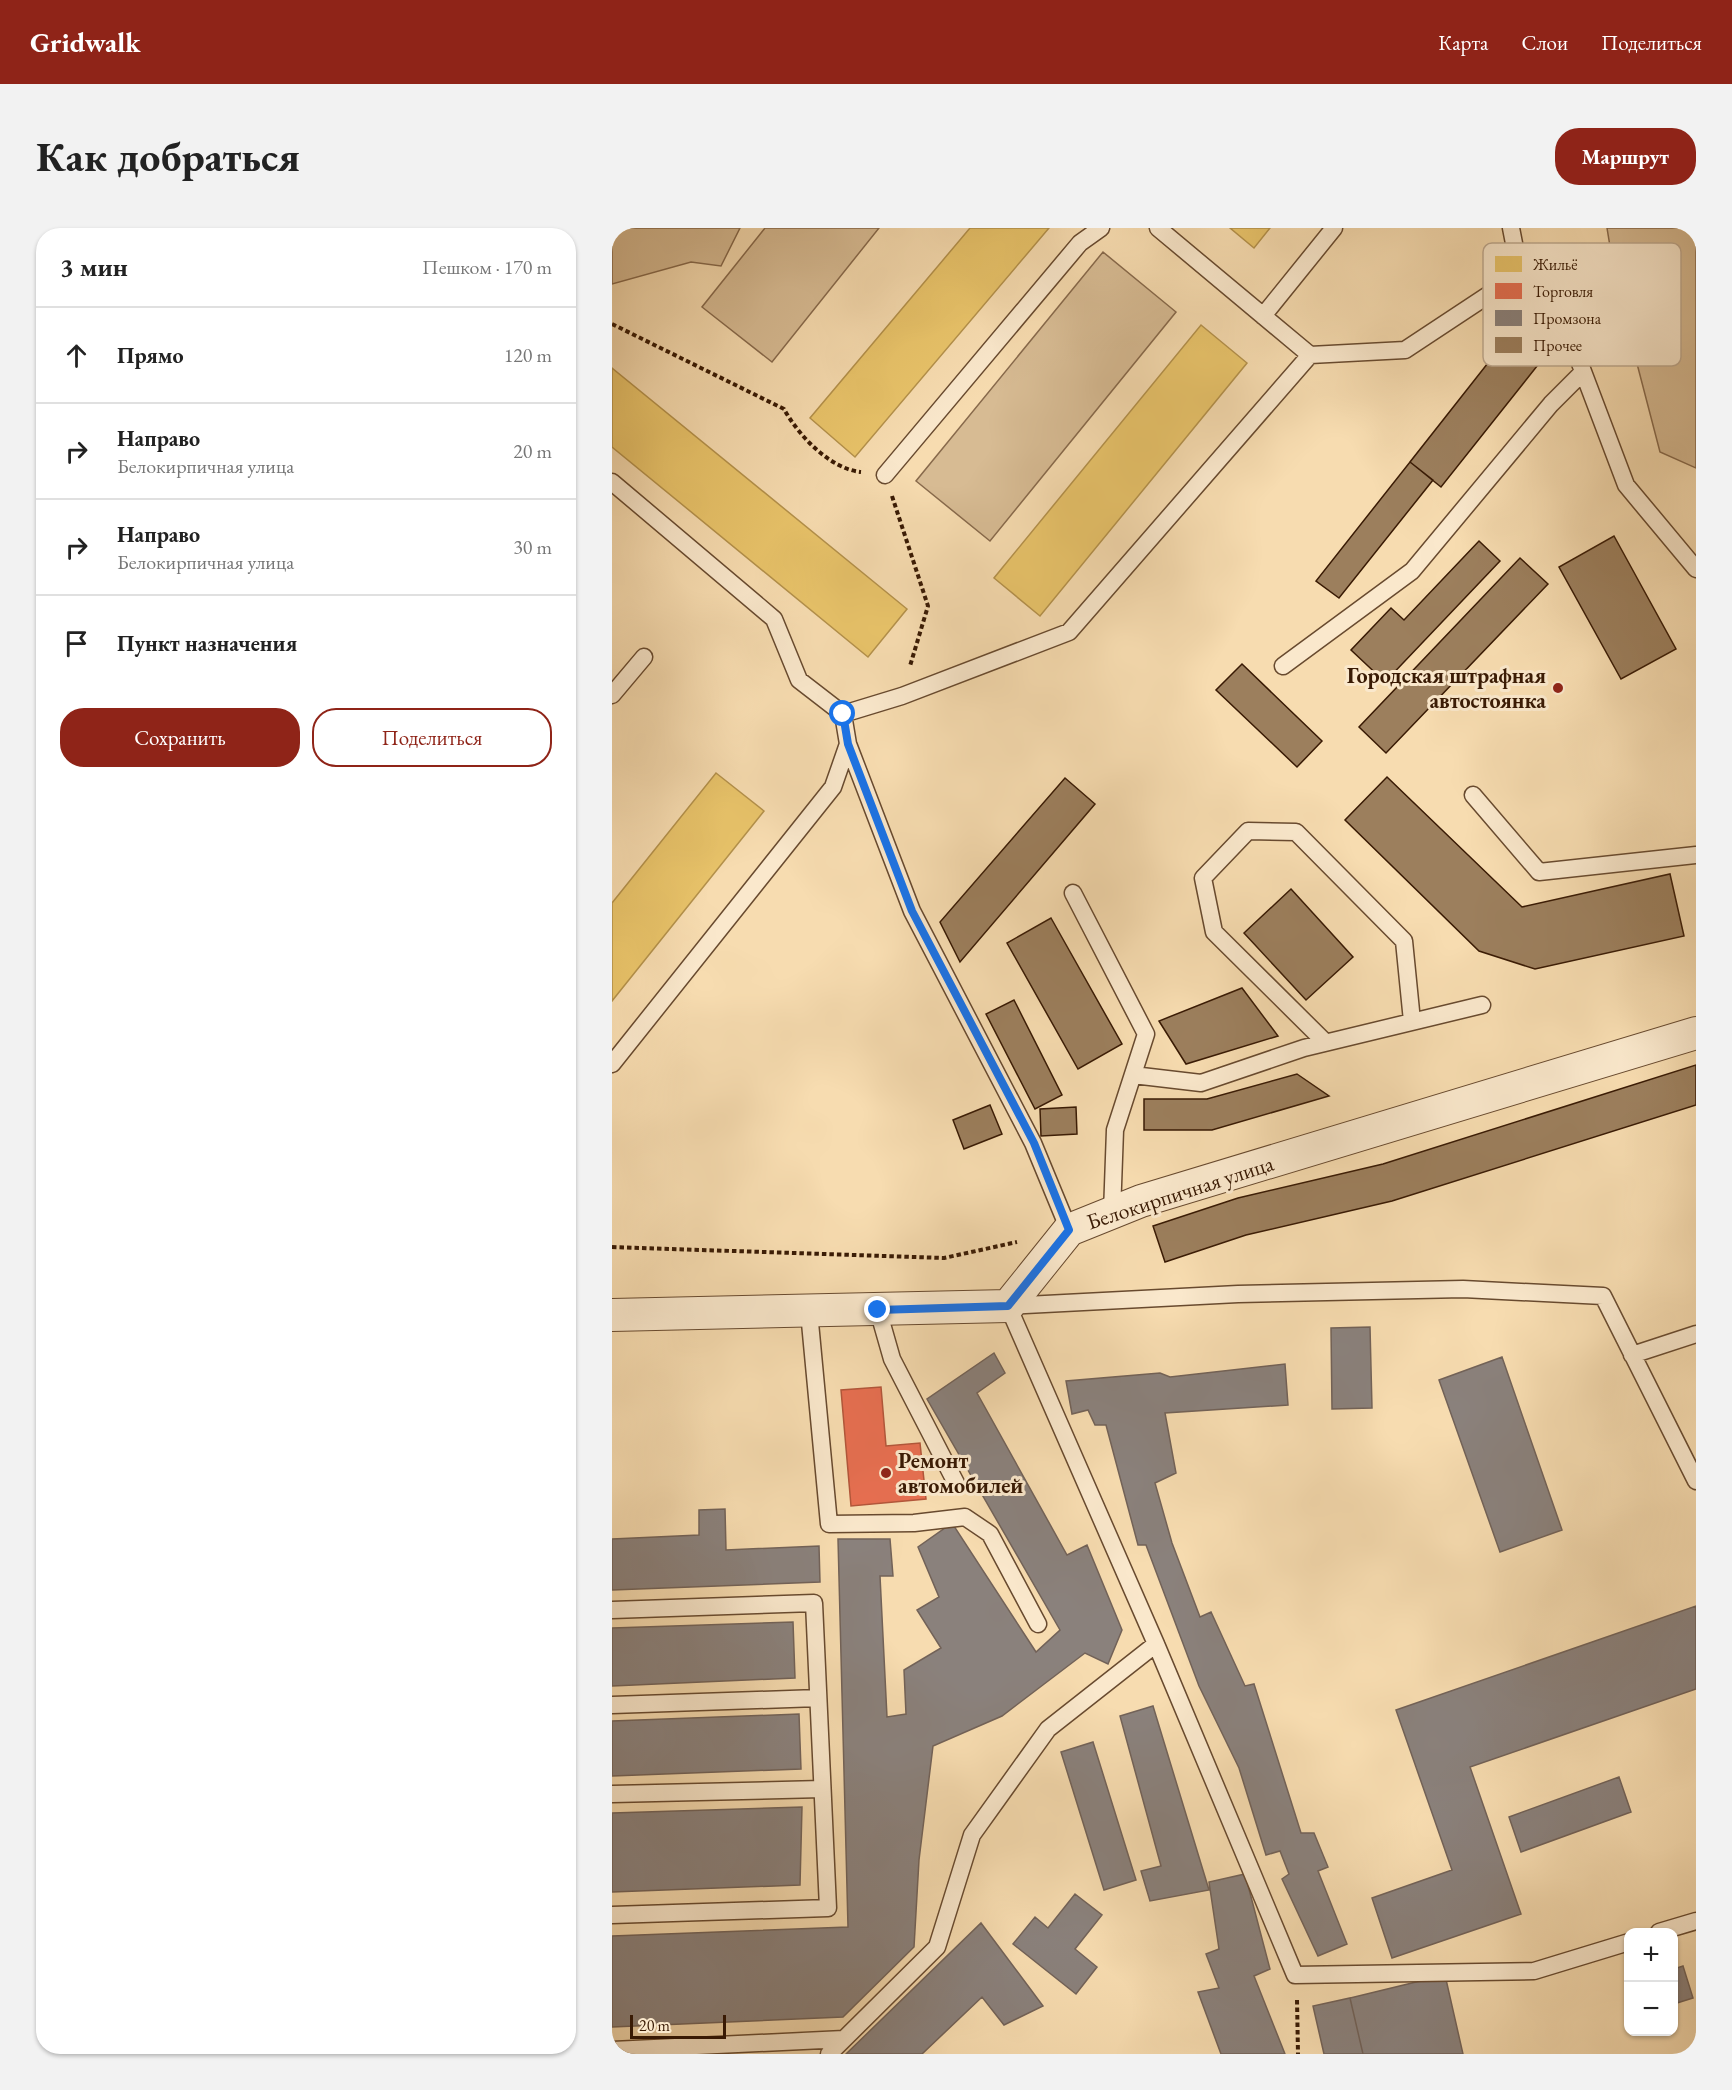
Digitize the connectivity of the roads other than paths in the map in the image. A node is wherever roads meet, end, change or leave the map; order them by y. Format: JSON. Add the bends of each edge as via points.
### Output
{"nodes":[{"id":1,"x":1101,"y":228,"type":"edge"},
{"id":2,"x":1158,"y":228,"type":"edge"},
{"id":3,"x":1334,"y":228,"type":"edge"},
{"id":4,"x":1510,"y":228,"type":"edge"},
{"id":5,"x":1513,"y":243,"type":"edge"},
{"id":6,"x":1483,"y":298,"type":"edge"},
{"id":7,"x":1263,"y":316,"type":"junction"},
{"id":8,"x":1310,"y":355,"type":"junction"},
{"id":9,"x":1581,"y":366,"type":"edge"},
{"id":10,"x":1583,"y":372,"type":"junction"},
{"id":11,"x":885,"y":475,"type":"road end"},
{"id":12,"x":612,"y":482,"type":"edge"},
{"id":13,"x":1696,"y":569,"type":"edge"},
{"id":14,"x":644,"y":657,"type":"dead end"},
{"id":15,"x":1283,"y":666,"type":"dead end"},
{"id":16,"x":612,"y":695,"type":"edge"},
{"id":17,"x":843,"y":714,"type":"junction"},
{"id":18,"x":848,"y":744,"type":"junction"},
{"id":19,"x":1473,"y":795,"type":"dead end"},
{"id":20,"x":1696,"y":855,"type":"edge"},
{"id":21,"x":1073,"y":892,"type":"dead end"},
{"id":22,"x":1482,"y":1005,"type":"dead end"},
{"id":23,"x":1412,"y":1022,"type":"junction"},
{"id":24,"x":1696,"y":1034,"type":"edge"},
{"id":25,"x":1325,"y":1042,"type":"junction"},
{"id":26,"x":612,"y":1064,"type":"edge"},
{"id":27,"x":1132,"y":1075,"type":"junction"},
{"id":28,"x":1112,"y":1213,"type":"junction"},
{"id":29,"x":1069,"y":1230,"type":"junction"},
{"id":30,"x":1008,"y":1306,"type":"junction"},
{"id":31,"x":878,"y":1310,"type":"junction"},
{"id":32,"x":809,"y":1312,"type":"junction"},
{"id":33,"x":612,"y":1315,"type":"edge"},
{"id":34,"x":1696,"y":1334,"type":"edge"},
{"id":35,"x":1632,"y":1354,"type":"junction"},
{"id":36,"x":1696,"y":1481,"type":"edge"},
{"id":37,"x":956,"y":1483,"type":"dead end"},
{"id":38,"x":612,"y":1610,"type":"edge"},
{"id":39,"x":1038,"y":1624,"type":"dead end"},
{"id":40,"x":1156,"y":1644,"type":"junction"},
{"id":41,"x":818,"y":1698,"type":"junction"},
{"id":42,"x":612,"y":1705,"type":"edge"},
{"id":43,"x":822,"y":1789,"type":"junction"},
{"id":44,"x":612,"y":1794,"type":"edge"},
{"id":45,"x":612,"y":1915,"type":"edge"},
{"id":46,"x":1696,"y":1921,"type":"edge"},
{"id":47,"x":1672,"y":1928,"type":"edge"},
{"id":48,"x":1624,"y":1944,"type":"edge"},
{"id":49,"x":844,"y":2039,"type":"junction"},
{"id":50,"x":612,"y":2050,"type":"edge"},
{"id":51,"x":829,"y":2054,"type":"edge"}],
"edges":[{"from":1,"to":11,"type":"lane","via":[[1080,243]]},
{"from":2,"to":7,"type":"lane"},
{"from":3,"to":7,"type":"lane"},
{"from":4,"to":5,"type":"lane"},
{"from":6,"to":8,"type":"lane","via":[[1405,350]]},
{"from":7,"to":8,"type":"lane"},
{"from":8,"to":17,"type":"lane","via":[[1069,632],[902,696]]},
{"from":9,"to":10,"type":"lane"},
{"from":10,"to":13,"type":"lane","via":[[1626,485]]},
{"from":10,"to":15,"type":"lane","via":[[1551,404],[1412,571]]},
{"from":12,"to":17,"type":"lane","via":[[774,620],[800,680]]},
{"from":14,"to":16,"type":"lane"},
{"from":17,"to":18,"type":"lane"},
{"from":18,"to":26,"type":"lane","via":[[833,788]]},
{"from":18,"to":29,"type":"lane","via":[[912,911],[1034,1143]]},
{"from":19,"to":20,"type":"lane","via":[[1539,872]]},
{"from":21,"to":27,"type":"lane","via":[[1146,1034]]},
{"from":22,"to":23,"type":"lane"},
{"from":23,"to":25,"type":"lane"},
{"from":23,"to":25,"type":"lane","via":[[1404,941],[1296,832],[1248,831],[1203,878],[1214,932]]},
{"from":24,"to":28,"type":"street","name":"Белокирпичная улица"},
{"from":25,"to":27,"type":"lane","via":[[1201,1083]]},
{"from":27,"to":28,"type":"lane","via":[[1115,1130]]},
{"from":28,"to":29,"type":"street","name":"Белокирпичная улица"},
{"from":29,"to":30,"type":"street","name":"Белокирпичная улица"},
{"from":30,"to":31,"type":"street"},
{"from":30,"to":35,"type":"lane","via":[[1238,1294],[1463,1289],[1603,1296]]},
{"from":30,"to":40,"type":"lane"},
{"from":31,"to":32,"type":"street"},
{"from":31,"to":37,"type":"lane","via":[[892,1359]]},
{"from":32,"to":33,"type":"street"},
{"from":32,"to":39,"type":"lane","via":[[829,1524],[914,1523],[965,1517],[990,1534]]},
{"from":34,"to":35,"type":"lane"},
{"from":35,"to":36,"type":"lane"},
{"from":38,"to":41,"type":"lane","via":[[814,1604]]},
{"from":40,"to":48,"type":"lane","via":[[1295,1975],[1534,1971]]},
{"from":40,"to":49,"type":"lane","via":[[1048,1729],[972,1835],[937,1947]]},
{"from":41,"to":42,"type":"lane"},
{"from":41,"to":43,"type":"lane"},
{"from":43,"to":44,"type":"lane"},
{"from":43,"to":45,"type":"lane","via":[[828,1908]]},
{"from":46,"to":47,"type":"lane"},
{"from":49,"to":50,"type":"lane"},
{"from":49,"to":51,"type":"lane"}]}
